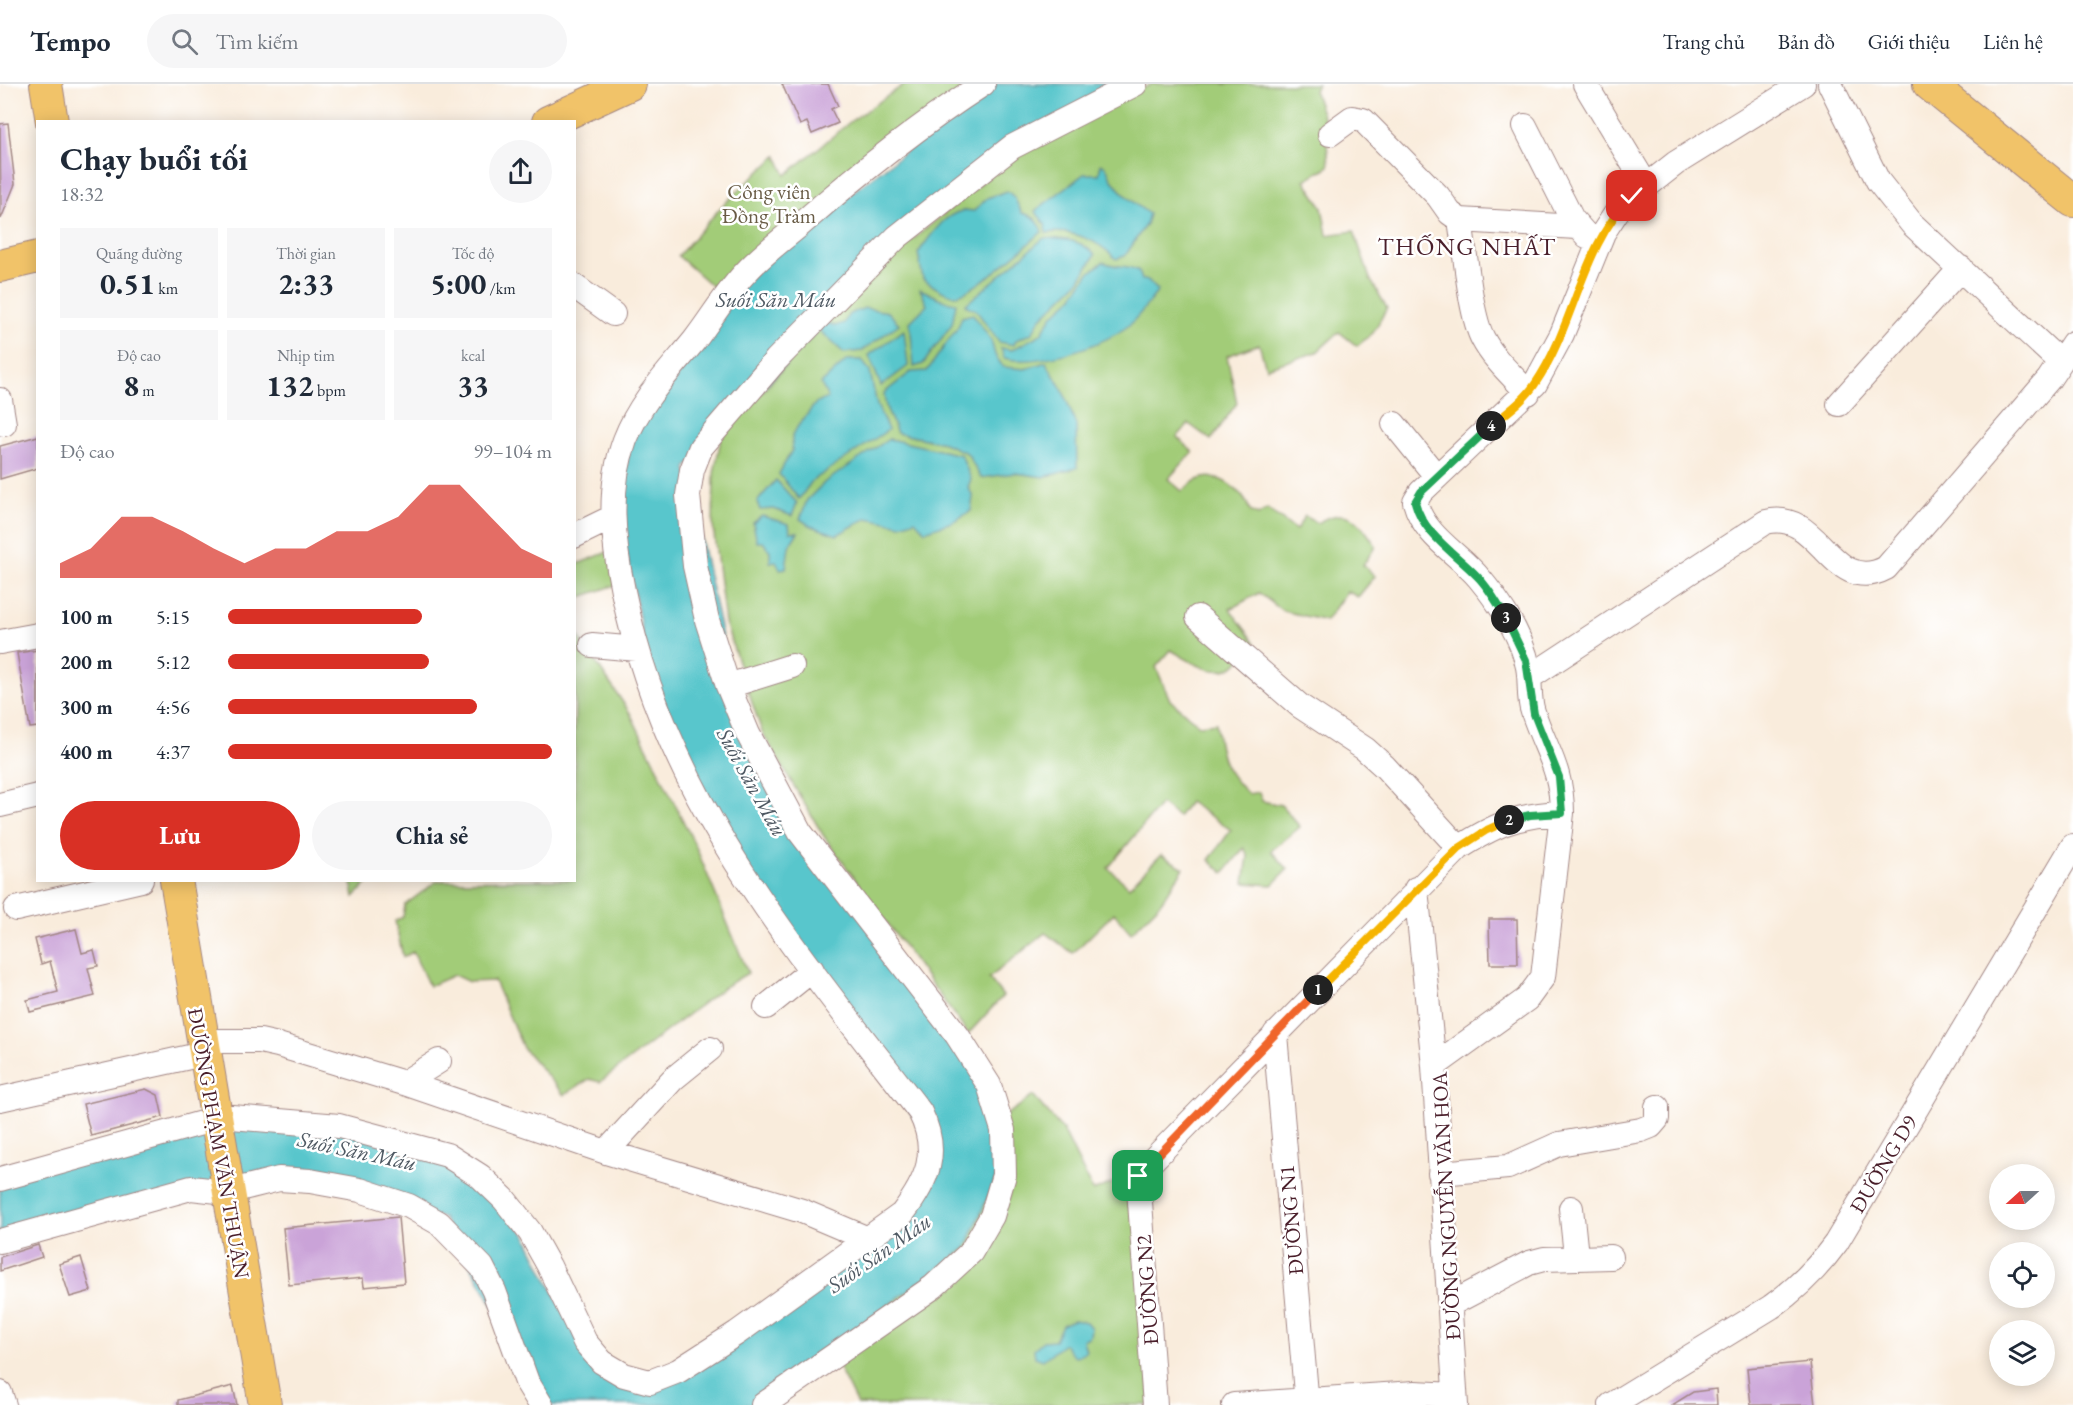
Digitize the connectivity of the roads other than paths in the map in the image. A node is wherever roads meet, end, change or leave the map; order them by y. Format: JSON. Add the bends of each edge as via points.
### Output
{"nodes":[{"id":1,"x":46,"y":84,"type":"edge"},
{"id":2,"x":630,"y":84,"type":"edge"},
{"id":3,"x":982,"y":84,"type":"edge"},
{"id":4,"x":1135,"y":84,"type":"edge"},
{"id":5,"x":1585,"y":84,"type":"edge"},
{"id":6,"x":1803,"y":84,"type":"edge"},
{"id":7,"x":1830,"y":84,"type":"edge"},
{"id":8,"x":1929,"y":84,"type":"edge"},
{"id":9,"x":52,"y":120,"type":"edge"},
{"id":10,"x":552,"y":120,"type":"edge"},
{"id":11,"x":1525,"y":126,"type":"dead end"},
{"id":12,"x":1330,"y":134,"type":"dead end"},
{"id":13,"x":1646,"y":185,"type":"junction"},
{"id":14,"x":2073,"y":201,"type":"edge"},
{"id":15,"x":1460,"y":220,"type":"junction"},
{"id":16,"x":1577,"y":227,"type":"junction"},
{"id":17,"x":1597,"y":246,"type":"junction"},
{"id":18,"x":36,"y":257,"type":"edge"},
{"id":19,"x":0,"y":266,"type":"edge"},
{"id":20,"x":1961,"y":268,"type":"junction"},
{"id":21,"x":576,"y":287,"type":"edge"},
{"id":22,"x":613,"y":314,"type":"dead end"},
{"id":23,"x":2066,"y":352,"type":"edge"},
{"id":24,"x":1528,"y":393,"type":"junction"},
{"id":25,"x":0,"y":400,"type":"edge"},
{"id":26,"x":1839,"y":404,"type":"dead end"},
{"id":27,"x":4,"y":424,"type":"dead end"},
{"id":28,"x":1394,"y":424,"type":"dead end"},
{"id":29,"x":1437,"y":477,"type":"junction"},
{"id":30,"x":613,"y":518,"type":"junction"},
{"id":31,"x":576,"y":535,"type":"edge"},
{"id":32,"x":1197,"y":617,"type":"dead end"},
{"id":33,"x":36,"y":635,"type":"edge"},
{"id":34,"x":0,"y":642,"type":"edge"},
{"id":35,"x":592,"y":645,"type":"dead end"},
{"id":36,"x":637,"y":649,"type":"junction"},
{"id":37,"x":792,"y":666,"type":"dead end"},
{"id":38,"x":1530,"y":677,"type":"junction"},
{"id":39,"x":728,"y":686,"type":"junction"},
{"id":40,"x":36,"y":796,"type":"edge"},
{"id":41,"x":0,"y":805,"type":"edge"},
{"id":42,"x":1562,"y":813,"type":"junction"},
{"id":43,"x":2073,"y":846,"type":"edge"},
{"id":44,"x":1459,"y":848,"type":"junction"},
{"id":45,"x":132,"y":882,"type":"edge"},
{"id":46,"x":176,"y":882,"type":"edge"},
{"id":47,"x":1416,"y":889,"type":"junction"},
{"id":48,"x":16,"y":909,"type":"dead end"},
{"id":49,"x":812,"y":970,"type":"junction"},
{"id":50,"x":766,"y":1007,"type":"dead end"},
{"id":51,"x":1275,"y":1034,"type":"junction"},
{"id":52,"x":202,"y":1047,"type":"junction"},
{"id":53,"x":710,"y":1049,"type":"dead end"},
{"id":54,"x":439,"y":1061,"type":"dead end"},
{"id":55,"x":1434,"y":1065,"type":"junction"},
{"id":56,"x":404,"y":1083,"type":"junction"},
{"id":57,"x":0,"y":1099,"type":"edge"},
{"id":58,"x":1657,"y":1107,"type":"dead end"},
{"id":59,"x":216,"y":1119,"type":"junction"},
{"id":60,"x":606,"y":1152,"type":"junction"},
{"id":61,"x":1440,"y":1173,"type":"junction"},
{"id":62,"x":0,"y":1179,"type":"edge"},
{"id":63,"x":227,"y":1192,"type":"junction"},
{"id":64,"x":1571,"y":1208,"type":"dead end"},
{"id":65,"x":868,"y":1239,"type":"junction"},
{"id":66,"x":0,"y":1241,"type":"edge"},
{"id":67,"x":1576,"y":1256,"type":"junction"},
{"id":68,"x":1611,"y":1257,"type":"dead end"},
{"id":69,"x":1451,"y":1304,"type":"junction"},
{"id":70,"x":0,"y":1393,"type":"edge"},
{"id":71,"x":1456,"y":1400,"type":"edge"},
{"id":72,"x":1307,"y":1403,"type":"edge"},
{"id":73,"x":4,"y":1405,"type":"edge"},
{"id":74,"x":265,"y":1405,"type":"edge"},
{"id":75,"x":541,"y":1405,"type":"edge"},
{"id":76,"x":763,"y":1405,"type":"edge"},
{"id":77,"x":1155,"y":1405,"type":"edge"},
{"id":78,"x":1234,"y":1405,"type":"edge"},
{"id":79,"x":1611,"y":1405,"type":"edge"}],
"edges":[{"from":1,"to":9,"type":"main road"},
{"from":2,"to":10,"type":"main road"},
{"from":3,"to":30,"type":"street","via":[[900,141],[746,271],[637,414],[618,466]]},
{"from":4,"to":39,"type":"street","via":[[1012,147],[897,237],[799,333],[701,447],[692,470],[691,530],[707,620]]},
{"from":5,"to":13,"type":"street"},
{"from":6,"to":13,"type":"street","name":"ĐƯỜNG NGUYỄN VĂN HOA"},
{"from":7,"to":20,"type":"street","via":[[1878,181],[1912,224]]},
{"from":8,"to":14,"type":"main road"},
{"from":11,"to":16,"type":"street"},
{"from":12,"to":15,"type":"street","via":[[1352,118],[1363,120]]},
{"from":13,"to":17,"type":"street","name":"ĐƯỜNG NGUYỄN VĂN HOA","via":[[1620,207]]},
{"from":15,"to":16,"type":"street"},
{"from":15,"to":24,"type":"street","via":[[1481,334],[1492,353]]},
{"from":16,"to":17,"type":"street"},
{"from":17,"to":24,"type":"street","name":"ĐƯỜNG NGUYỄN VĂN HOA","via":[[1562,334]]},
{"from":18,"to":19,"type":"main road"},
{"from":20,"to":23,"type":"street"},
{"from":20,"to":26,"type":"street"},
{"from":21,"to":22,"type":"street"},
{"from":23,"to":38,"type":"street","via":[[2049,379],[1886,568],[1870,575],[1854,573],[1798,525],[1782,520],[1766,522]]},
{"from":24,"to":29,"type":"street","name":"ĐƯỜNG NGUYỄN VĂN HOA"},
{"from":25,"to":27,"type":"street"},
{"from":28,"to":29,"type":"street"},
{"from":29,"to":38,"type":"street","name":"ĐƯỜNG NGUYỄN VĂN HOA","via":[[1415,502],[1418,515],[1494,599],[1523,651]]},
{"from":30,"to":31,"type":"street"},
{"from":30,"to":36,"type":"street","via":[[617,564]]},
{"from":32,"to":44,"type":"street","via":[[1300,706],[1385,766]]},
{"from":33,"to":34,"type":"street"},
{"from":35,"to":36,"type":"street"},
{"from":36,"to":49,"type":"street","via":[[683,772],[721,841],[773,920]]},
{"from":37,"to":39,"type":"street"},
{"from":38,"to":42,"type":"street","name":"ĐƯỜNG NGUYỄN VĂN HOA","via":[[1534,714],[1559,777]]},
{"from":39,"to":76,"type":"street","via":[[766,773],[800,832],[957,1035],[989,1085],[1003,1130],[1004,1175],[992,1216],[971,1252],[933,1287]]},
{"from":40,"to":41,"type":"street"},
{"from":42,"to":44,"type":"street","via":[[1509,820]]},
{"from":42,"to":55,"type":"street","name":"ĐƯỜNG NGUYỄN VĂN HOA","via":[[1543,977],[1527,999]]},
{"from":43,"to":79,"type":"street","name":"ĐƯỜNG D9","via":[[1836,1243],[1816,1270],[1771,1307]]},
{"from":44,"to":47,"type":"street"},
{"from":45,"to":48,"type":"street"},
{"from":46,"to":52,"type":"main road","name":"ĐƯỜNG PHẠM VĂN THUẬN"},
{"from":47,"to":51,"type":"street"},
{"from":47,"to":55,"type":"street"},
{"from":49,"to":50,"type":"street"},
{"from":49,"to":65,"type":"street","via":[[920,1112],[930,1131],[931,1152],[920,1190],[902,1214]]},
{"from":51,"to":72,"type":"street","name":"ĐƯỜNG N1"},
{"from":51,"to":77,"type":"street","name":"ĐƯỜNG N2","via":[[1138,1176]]},
{"from":52,"to":56,"type":"street","via":[[269,1043]]},
{"from":52,"to":57,"type":"street"},
{"from":52,"to":59,"type":"main road","name":"ĐƯỜNG PHẠM VĂN THUẬN"},
{"from":53,"to":60,"type":"street","via":[[673,1079]]},
{"from":54,"to":56,"type":"street"},
{"from":55,"to":61,"type":"street","name":"ĐƯỜNG NGUYỄN VĂN HOA"},
{"from":56,"to":60,"type":"street"},
{"from":58,"to":61,"type":"street","via":[[1657,1119],[1641,1130],[1559,1143],[1508,1167]]},
{"from":59,"to":62,"type":"street"},
{"from":59,"to":63,"type":"main road","name":"ĐƯỜNG PHẠM VĂN THUẬN"},
{"from":59,"to":65,"type":"street","via":[[263,1118],[339,1125],[447,1155],[480,1176],[530,1232],[585,1342],[596,1355],[624,1375],[650,1382],[678,1371],[737,1333]]},
{"from":60,"to":65,"type":"street","via":[[802,1211]]},
{"from":61,"to":69,"type":"street","name":"ĐƯỜNG NGUYỄN VĂN HOA"},
{"from":63,"to":66,"type":"street","via":[[191,1188]]},
{"from":63,"to":74,"type":"main road","name":"ĐƯỜNG PHẠM VĂN THUẬN"},
{"from":63,"to":75,"type":"street","via":[[279,1179],[310,1180],[360,1190],[409,1206],[439,1223],[482,1267],[527,1382]]},
{"from":64,"to":67,"type":"street"},
{"from":67,"to":68,"type":"street"},
{"from":67,"to":69,"type":"street","via":[[1529,1263]]},
{"from":69,"to":71,"type":"street","name":"ĐƯỜNG NGUYỄN VĂN HOA"},
{"from":70,"to":73,"type":"street"},
{"from":71,"to":72,"type":"street","via":[[1415,1393]]},
{"from":72,"to":78,"type":"street"}]}
